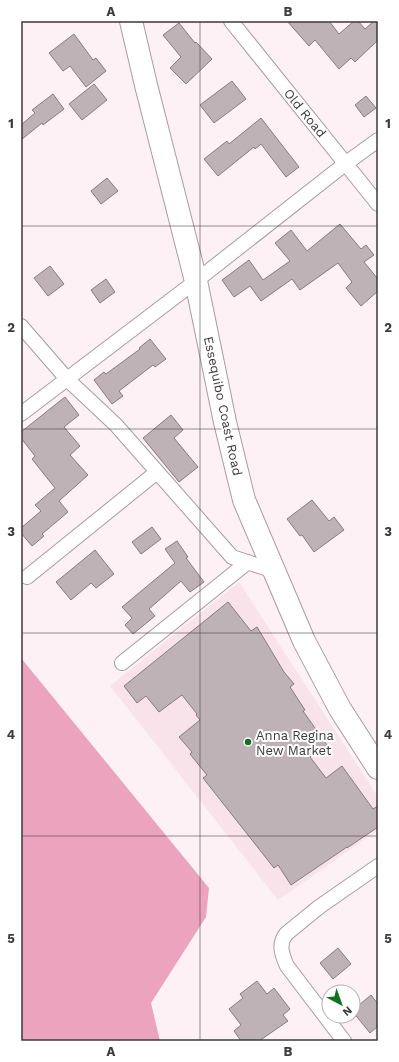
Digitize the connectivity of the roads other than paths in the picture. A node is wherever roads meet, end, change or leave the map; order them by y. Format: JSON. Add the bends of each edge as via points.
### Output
{"nodes":[{"id":1,"x":131,"y":21,"type":"edge"},
{"id":2,"x":231,"y":21,"type":"edge"},
{"id":3,"x":378,"y":140,"type":"edge"},
{"id":4,"x":345,"y":164,"type":"junction"},
{"id":5,"x":378,"y":204,"type":"edge"},
{"id":6,"x":196,"y":281,"type":"junction"},
{"id":7,"x":21,"y":326,"type":"edge"},
{"id":8,"x":67,"y":379,"type":"junction"},
{"id":9,"x":21,"y":414,"type":"edge"},
{"id":10,"x":157,"y":472,"type":"junction"},
{"id":11,"x":248,"y":562,"type":"junction"},
{"id":12,"x":274,"y":571,"type":"junction"},
{"id":13,"x":27,"y":577,"type":"dead end"},
{"id":14,"x":122,"y":663,"type":"dead end"},
{"id":15,"x":378,"y":768,"type":"edge"},
{"id":16,"x":378,"y":866,"type":"edge"},
{"id":17,"x":344,"y":1041,"type":"edge"}],
"edges":[{"from":1,"to":6,"type":"main road","name":"Essequibo Coast Road"},
{"from":2,"to":4,"type":"street","name":"Old Road"},
{"from":3,"to":4,"type":"street"},
{"from":4,"to":5,"type":"street","name":"Old Road"},
{"from":4,"to":6,"type":"street"},
{"from":6,"to":8,"type":"street"},
{"from":6,"to":12,"type":"main road","name":"Essequibo Coast Road","via":[[244,500]]},
{"from":7,"to":8,"type":"street"},
{"from":8,"to":9,"type":"street"},
{"from":8,"to":10,"type":"street","via":[[116,425]]},
{"from":10,"to":11,"type":"street","via":[[232,557]]},
{"from":10,"to":13,"type":"street"},
{"from":11,"to":12,"type":"street"},
{"from":11,"to":14,"type":"street"},
{"from":12,"to":15,"type":"main road","name":"Essequibo Coast Road","via":[[307,648],[340,709]]},
{"from":16,"to":17,"type":"street","via":[[319,907],[283,937],[281,945],[286,966]]}]}
